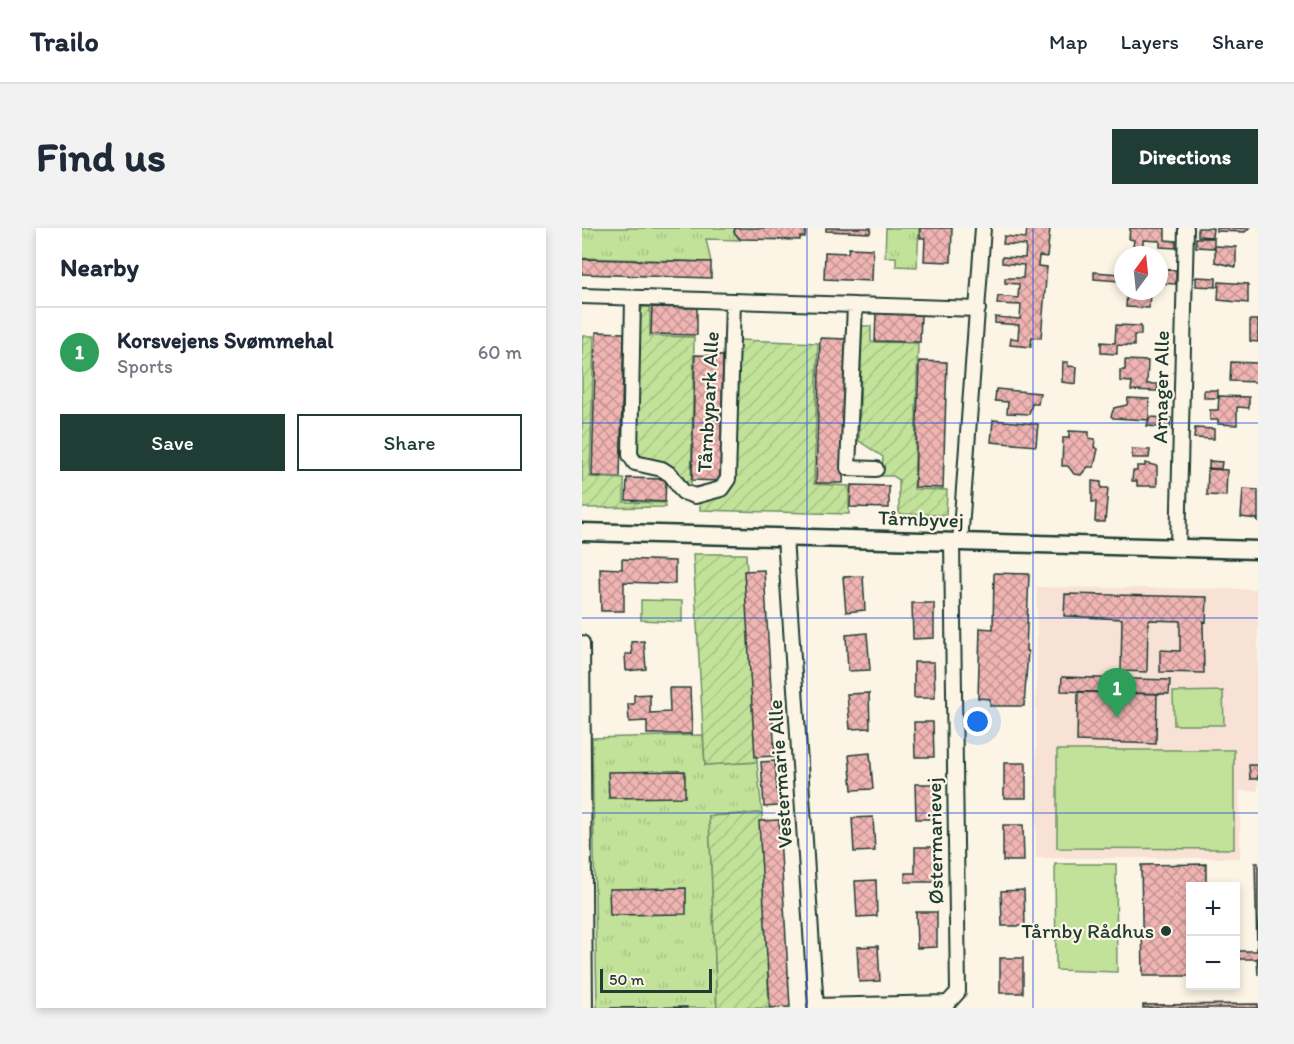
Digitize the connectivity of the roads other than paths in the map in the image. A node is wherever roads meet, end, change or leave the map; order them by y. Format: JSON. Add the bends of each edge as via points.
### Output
{"nodes":[{"id":1,"x":983,"y":228,"type":"edge"},
{"id":2,"x":1186,"y":228,"type":"edge"},
{"id":3,"x":582,"y":296,"type":"edge"},
{"id":4,"x":633,"y":298,"type":"junction"},
{"id":5,"x":733,"y":301,"type":"junction"},
{"id":6,"x":855,"y":305,"type":"junction"},
{"id":7,"x":978,"y":309,"type":"junction"},
{"id":8,"x":876,"y":469,"type":"dead end"},
{"id":9,"x":582,"y":532,"type":"edge"},
{"id":10,"x":786,"y":537,"type":"junction"},
{"id":11,"x":956,"y":543,"type":"junction"},
{"id":12,"x":1178,"y":548,"type":"junction"},
{"id":13,"x":1258,"y":550,"type":"edge"},
{"id":14,"x":582,"y":644,"type":"edge"},
{"id":15,"x":583,"y":907,"type":"edge"},
{"id":16,"x":815,"y":1007,"type":"edge"},
{"id":17,"x":585,"y":1008,"type":"edge"}],
"edges":[{"from":1,"to":7,"type":"street"},
{"from":2,"to":12,"type":"street","name":"Arnager Alle"},
{"from":3,"to":4,"type":"street","name":"Tårnbypark Alle"},
{"from":4,"to":5,"type":"street","name":"Tårnbypark Alle"},
{"from":4,"to":5,"type":"street","name":"Tårnbypark Alle","via":[[630,455],[635,463],[662,469],[683,492],[695,496],[721,489],[728,479]]},
{"from":5,"to":6,"type":"street","name":"Tårnbypark Alle"},
{"from":6,"to":7,"type":"street","name":"Tårnbypark Alle"},
{"from":6,"to":8,"type":"street","via":[[848,468]]},
{"from":7,"to":11,"type":"street"},
{"from":9,"to":10,"type":"street","name":"Tårnbyvej"},
{"from":10,"to":11,"type":"street","name":"Tårnbyvej"},
{"from":10,"to":16,"type":"street","name":"Vestermarie Alle"},
{"from":11,"to":12,"type":"street","name":"Tårnbyvej"},
{"from":11,"to":16,"type":"street","name":"Østermarievej","via":[[958,992],[948,1003]]},
{"from":12,"to":13,"type":"street","name":"Tårnbyvej"},
{"from":14,"to":15,"type":"street"},
{"from":15,"to":17,"type":"street"}]}
